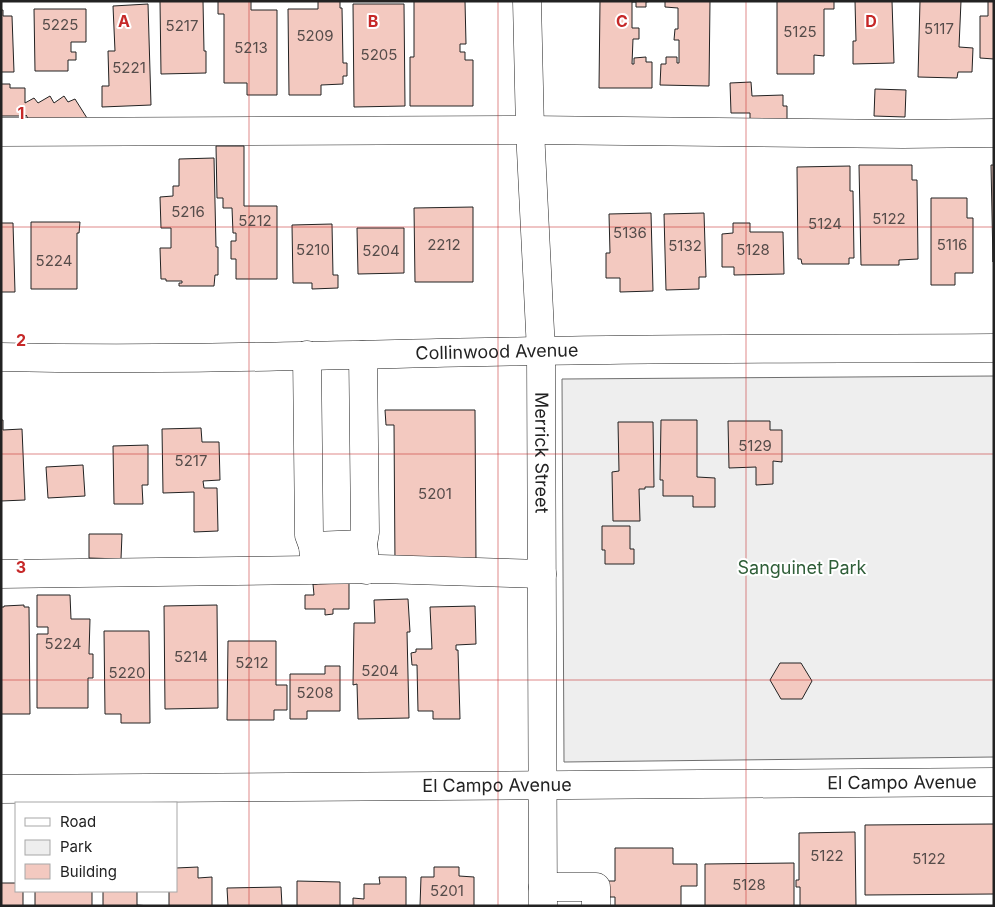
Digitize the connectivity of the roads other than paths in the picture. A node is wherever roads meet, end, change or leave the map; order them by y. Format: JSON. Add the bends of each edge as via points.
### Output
{"nodes":[{"id":1,"x":527,"y":1,"type":"edge"},
{"id":2,"x":530,"y":130,"type":"junction"},
{"id":3,"x":1,"y":132,"type":"edge"},
{"id":4,"x":994,"y":133,"type":"edge"},
{"id":5,"x":994,"y":348,"type":"edge"},
{"id":6,"x":541,"y":351,"type":"junction"},
{"id":7,"x":307,"y":355,"type":"junction"},
{"id":8,"x":363,"y":355,"type":"junction"},
{"id":9,"x":1,"y":357,"type":"edge"},
{"id":10,"x":364,"y":557,"type":"junction"},
{"id":11,"x":314,"y":558,"type":"junction"},
{"id":12,"x":1,"y":574,"type":"edge"},
{"id":13,"x":542,"y":574,"type":"junction"},
{"id":14,"x":994,"y":782,"type":"edge"},
{"id":15,"x":542,"y":786,"type":"junction"},
{"id":16,"x":1,"y":789,"type":"edge"},
{"id":17,"x":543,"y":896,"type":"edge"},
{"id":18,"x":596,"y":906,"type":"edge"}],
"edges":[{"from":1,"to":2,"type":"street","name":"Merrick Street"},
{"from":2,"to":3,"type":"street"},
{"from":2,"to":4,"type":"street"},
{"from":2,"to":6,"type":"street","name":"Merrick Street"},
{"from":5,"to":6,"type":"street","name":"Collinwood Avenue"},
{"from":6,"to":8,"type":"street","name":"Collinwood Avenue"},
{"from":6,"to":13,"type":"street","name":"Merrick Street"},
{"from":7,"to":8,"type":"street","name":"Collinwood Avenue"},
{"from":7,"to":9,"type":"street","name":"Collinwood Avenue"},
{"from":7,"to":11,"type":"street","via":[[309,535]]},
{"from":8,"to":10,"type":"street"},
{"from":10,"to":11,"type":"street"},
{"from":10,"to":13,"type":"street"},
{"from":11,"to":12,"type":"street"},
{"from":13,"to":15,"type":"street","name":"Merrick Street"},
{"from":14,"to":15,"type":"street","name":"El Campo Avenue"},
{"from":15,"to":16,"type":"street","name":"El Campo Avenue"},
{"from":15,"to":17,"type":"street","name":"Merrick Street"},
{"from":17,"to":18,"type":"street","via":[[596,887]]}]}
